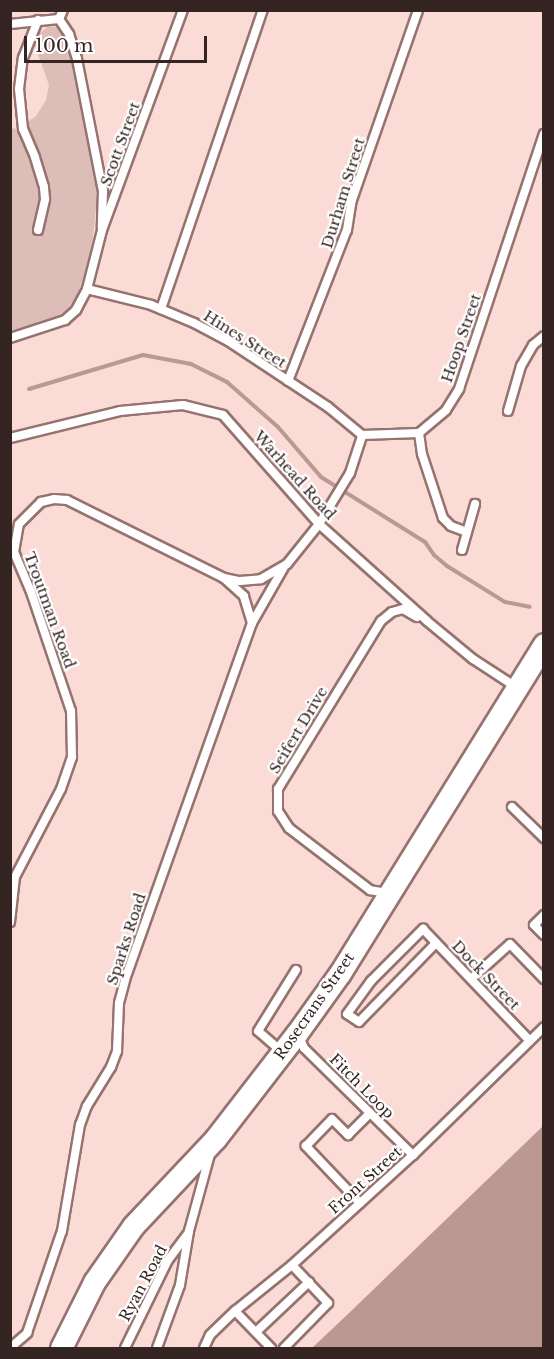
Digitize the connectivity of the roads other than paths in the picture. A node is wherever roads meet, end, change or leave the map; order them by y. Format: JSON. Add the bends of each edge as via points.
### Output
{"nodes":[{"id":1,"x":63,"y":10,"type":"edge"},
{"id":2,"x":262,"y":10,"type":"edge"},
{"id":3,"x":418,"y":10,"type":"edge"},
{"id":4,"x":181,"y":13,"type":"edge"},
{"id":5,"x":60,"y":19,"type":"junction"},
{"id":6,"x":38,"y":20,"type":"junction"},
{"id":7,"x":10,"y":24,"type":"edge"},
{"id":8,"x":543,"y":134,"type":"edge"},
{"id":9,"x":102,"y":230,"type":"junction"},
{"id":10,"x":38,"y":231,"type":"dead end"},
{"id":11,"x":87,"y":289,"type":"junction"},
{"id":12,"x":161,"y":309,"type":"junction"},
{"id":13,"x":543,"y":336,"type":"edge"},
{"id":14,"x":10,"y":338,"type":"edge"},
{"id":15,"x":288,"y":381,"type":"junction"},
{"id":16,"x":508,"y":411,"type":"dead end"},
{"id":17,"x":419,"y":433,"type":"junction"},
{"id":18,"x":362,"y":435,"type":"junction"},
{"id":19,"x":10,"y":438,"type":"edge"},
{"id":20,"x":475,"y":504,"type":"dead end"},
{"id":21,"x":319,"y":524,"type":"junction"},
{"id":22,"x":467,"y":532,"type":"junction"},
{"id":23,"x":462,"y":550,"type":"dead end"},
{"id":24,"x":12,"y":554,"type":"edge"},
{"id":25,"x":287,"y":564,"type":"junction"},
{"id":26,"x":224,"y":578,"type":"junction"},
{"id":27,"x":427,"y":621,"type":"junction"},
{"id":28,"x":252,"y":623,"type":"junction"},
{"id":29,"x":246,"y":639,"type":"joint"},
{"id":30,"x":543,"y":644,"type":"edge"},
{"id":31,"x":517,"y":688,"type":"junction"},
{"id":32,"x":512,"y":807,"type":"dead end"},
{"id":33,"x":543,"y":838,"type":"edge"},
{"id":34,"x":389,"y":893,"type":"junction"},
{"id":35,"x":543,"y":915,"type":"edge"},
{"id":36,"x":10,"y":922,"type":"edge"},
{"id":37,"x":543,"y":935,"type":"edge"},
{"id":38,"x":436,"y":943,"type":"junction"},
{"id":39,"x":296,"y":970,"type":"dead end"},
{"id":40,"x":471,"y":979,"type":"junction"},
{"id":41,"x":543,"y":979,"type":"edge"},
{"id":42,"x":543,"y":1027,"type":"edge"},
{"id":43,"x":297,"y":1033,"type":"junction"},
{"id":44,"x":529,"y":1040,"type":"junction"},
{"id":45,"x":282,"y":1052,"type":"junction"},
{"id":46,"x":370,"y":1113,"type":"junction"},
{"id":47,"x":215,"y":1139,"type":"junction"},
{"id":48,"x":413,"y":1155,"type":"junction"},
{"id":49,"x":360,"y":1203,"type":"junction"},
{"id":50,"x":189,"y":1231,"type":"junction"},
{"id":51,"x":292,"y":1264,"type":"junction"},
{"id":52,"x":309,"y":1282,"type":"junction"},
{"id":53,"x":235,"y":1311,"type":"junction"},
{"id":54,"x":256,"y":1332,"type":"junction"},
{"id":55,"x":10,"y":1348,"type":"edge"},
{"id":56,"x":61,"y":1348,"type":"edge"},
{"id":57,"x":125,"y":1348,"type":"edge"},
{"id":58,"x":157,"y":1348,"type":"edge"},
{"id":59,"x":204,"y":1348,"type":"edge"},
{"id":60,"x":271,"y":1348,"type":"edge"},
{"id":61,"x":284,"y":1348,"type":"edge"}],
"edges":[{"from":1,"to":5,"type":"lane"},
{"from":2,"to":12,"type":"lane"},
{"from":3,"to":15,"type":"lane","name":"Durham Street","via":[[352,200],[343,240]]},
{"from":4,"to":9,"type":"lane","name":"Scott Street"},
{"from":5,"to":6,"type":"lane"},
{"from":5,"to":9,"type":"lane","via":[[78,59],[103,191]]},
{"from":6,"to":7,"type":"lane"},
{"from":6,"to":10,"type":"lane","via":[[22,58],[19,89],[24,129],[44,188]]},
{"from":8,"to":17,"type":"lane","name":"Hoop Street","via":[[459,389],[446,410]]},
{"from":9,"to":11,"type":"lane","name":"Scott Street"},
{"from":11,"to":12,"type":"lane","name":"Hines Street"},
{"from":11,"to":14,"type":"lane","via":[[76,310],[65,320]]},
{"from":12,"to":15,"type":"lane","name":"Hines Street","via":[[228,341]]},
{"from":13,"to":16,"type":"lane","via":[[521,366]]},
{"from":15,"to":18,"type":"lane"},
{"from":17,"to":18,"type":"lane"},
{"from":17,"to":22,"type":"lane","via":[[443,518],[450,526]]},
{"from":18,"to":21,"type":"lane","name":"Troutman Road","via":[[341,489]]},
{"from":19,"to":21,"type":"lane","name":"Warhead Road","via":[[120,411],[183,405],[223,415]]},
{"from":20,"to":22,"type":"lane"},
{"from":21,"to":25,"type":"lane","name":"Troutman Road"},
{"from":21,"to":27,"type":"lane","name":"Warhead Road"},
{"from":22,"to":23,"type":"lane"},
{"from":24,"to":26,"type":"lane","name":"Troutman Road","via":[[19,524],[40,502],[68,500]]},
{"from":24,"to":36,"type":"lane","name":"Troutman Road","via":[[31,592],[71,711],[72,757],[61,789],[15,877]]},
{"from":25,"to":26,"type":"lane","name":"Troutman Road","via":[[261,579]]},
{"from":25,"to":28,"type":"lane","name":"Troutman Road"},
{"from":26,"to":28,"type":"lane","name":"Troutman Road","via":[[244,596]]},
{"from":27,"to":31,"type":"lane","name":"Warhead Road","via":[[473,659]]},
{"from":27,"to":34,"type":"lane","name":"Seifert Drive","via":[[403,609],[381,621],[278,789],[278,811],[289,828],[370,890]]},
{"from":28,"to":29,"type":"lane","name":"Troutman Road"},
{"from":29,"to":55,"type":"lane","name":"Sparks Road","via":[[127,974],[119,1003],[117,1051],[80,1125],[62,1231],[27,1333]]},
{"from":30,"to":31,"type":"street","name":"Rosecrans Street"},
{"from":31,"to":34,"type":"street","name":"Rosecrans Street"},
{"from":32,"to":33,"type":"lane"},
{"from":34,"to":43,"type":"street","name":"Rosecrans Street"},
{"from":35,"to":37,"type":"lane","via":[[534,925]]},
{"from":38,"to":38,"type":"lane","name":"Dock Street","via":[[359,1022],[347,1014],[371,981],[423,929]]},
{"from":38,"to":40,"type":"lane","name":"Dock Street"},
{"from":39,"to":45,"type":"lane","via":[[258,1031]]},
{"from":40,"to":41,"type":"lane","via":[[510,944]]},
{"from":40,"to":44,"type":"lane","name":"Dock Street"},
{"from":42,"to":44,"type":"lane","name":"Front Street"},
{"from":43,"to":45,"type":"street","name":"Rosecrans Street"},
{"from":43,"to":46,"type":"lane","name":"Fitch Loop","via":[[304,1048]]},
{"from":44,"to":48,"type":"lane","name":"Front Street"},
{"from":45,"to":47,"type":"street","name":"Rosecrans Street"},
{"from":46,"to":48,"type":"lane","name":"Fitch Loop"},
{"from":46,"to":49,"type":"lane","via":[[348,1135],[332,1119],[306,1146]]},
{"from":47,"to":50,"type":"lane","name":"Ryan Road"},
{"from":47,"to":56,"type":"street","name":"Rosecrans Street","via":[[133,1226],[94,1282]]},
{"from":48,"to":49,"type":"lane","name":"Front Street"},
{"from":49,"to":51,"type":"lane","name":"Front Street"},
{"from":50,"to":57,"type":"lane","name":"Ryan Road","via":[[168,1260]]},
{"from":50,"to":58,"type":"lane","name":"Ryan Road","via":[[180,1285]]},
{"from":51,"to":52,"type":"lane"},
{"from":51,"to":53,"type":"lane","name":"Front Street"},
{"from":52,"to":54,"type":"lane"},
{"from":52,"to":61,"type":"lane","via":[[328,1304]]},
{"from":53,"to":54,"type":"lane"},
{"from":53,"to":59,"type":"lane","name":"Front Street","via":[[210,1335]]},
{"from":54,"to":60,"type":"lane"}]}
